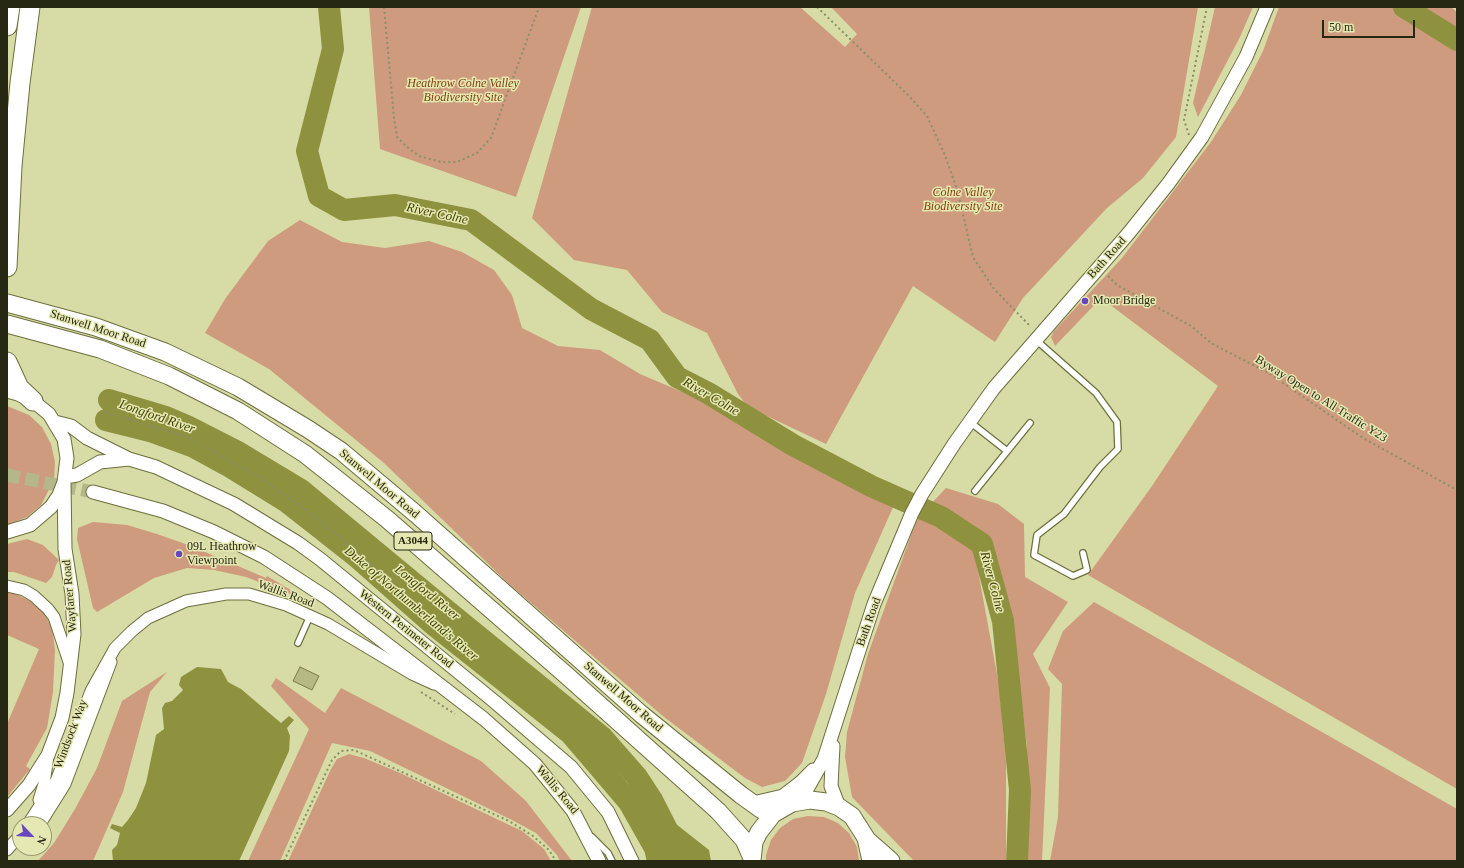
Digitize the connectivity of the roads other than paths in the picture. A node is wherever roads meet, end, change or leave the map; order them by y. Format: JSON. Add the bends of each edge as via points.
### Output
{"nodes":[{"id":1,"x":10,"y":7,"type":"edge"},
{"id":2,"x":30,"y":7,"type":"edge"},
{"id":3,"x":1267,"y":7,"type":"edge"},
{"id":4,"x":7,"y":26,"type":"edge"},
{"id":5,"x":7,"y":259,"type":"edge"},
{"id":6,"x":7,"y":303,"type":"edge"},
{"id":7,"x":7,"y":324,"type":"edge"},
{"id":8,"x":1037,"y":337,"type":"junction"},
{"id":9,"x":7,"y":362,"type":"edge"},
{"id":10,"x":7,"y":391,"type":"edge"},
{"id":11,"x":33,"y":400,"type":"junction"},
{"id":12,"x":55,"y":422,"type":"junction"},
{"id":13,"x":970,"y":422,"type":"junction"},
{"id":14,"x":1030,"y":424,"type":"dead end"},
{"id":15,"x":1006,"y":451,"type":"junction"},
{"id":16,"x":129,"y":459,"type":"junction"},
{"id":17,"x":65,"y":479,"type":"junction"},
{"id":18,"x":975,"y":491,"type":"dead end"},
{"id":19,"x":93,"y":492,"type":"tunnel mouth"},
{"id":20,"x":7,"y":532,"type":"edge"},
{"id":21,"x":1083,"y":553,"type":"dead end"},
{"id":22,"x":7,"y":586,"type":"edge"},
{"id":23,"x":310,"y":616,"type":"junction"},
{"id":24,"x":298,"y":643,"type":"dead end"},
{"id":25,"x":71,"y":669,"type":"junction"},
{"id":26,"x":450,"y":692,"type":"junction"},
{"id":27,"x":833,"y":734,"type":"junction"},
{"id":28,"x":48,"y":756,"type":"junction"},
{"id":29,"x":824,"y":759,"type":"junction"},
{"id":30,"x":753,"y":803,"type":"junction"},
{"id":31,"x":792,"y":803,"type":"junction"},
{"id":32,"x":839,"y":807,"type":"junction"},
{"id":33,"x":7,"y":810,"type":"edge"},
{"id":34,"x":773,"y":814,"type":"junction"},
{"id":35,"x":39,"y":816,"type":"edge"},
{"id":36,"x":39,"y":816,"type":"edge"},
{"id":37,"x":583,"y":828,"type":"junction"},
{"id":38,"x":866,"y":838,"type":"junction"},
{"id":39,"x":752,"y":859,"type":"edge"},
{"id":40,"x":599,"y":861,"type":"edge"},
{"id":41,"x":612,"y":861,"type":"edge"},
{"id":42,"x":632,"y":861,"type":"edge"},
{"id":43,"x":871,"y":861,"type":"edge"},
{"id":44,"x":890,"y":861,"type":"edge"}],
"edges":[{"from":1,"to":4,"type":"highway"},
{"from":2,"to":5,"type":"highway","via":[[12,166]]},
{"from":3,"to":8,"type":"street","name":"Bath Road","via":[[1226,96],[1193,149],[1128,234]]},
{"from":6,"to":30,"type":"main road","name":"Stanwell Moor Road","number":"A3044","via":[[96,327],[164,352],[238,387],[308,429],[373,478],[641,714]]},
{"from":7,"to":39,"type":"main road","name":"Stanwell Moor Road","number":"A3044","via":[[100,349],[170,376],[238,411],[305,454],[388,519],[718,811],[744,840]]},
{"from":8,"to":13,"type":"street","name":"Bath Road","via":[[994,388]]},
{"from":8,"to":21,"type":"lane","via":[[1096,393],[1117,422],[1118,449],[1100,467],[1064,514],[1037,535],[1034,555],[1073,576],[1088,570]]},
{"from":9,"to":11,"type":"highway","via":[[19,388]]},
{"from":10,"to":11,"type":"street"},
{"from":11,"to":12,"type":"street","name":"Wayfarer Road"},
{"from":12,"to":16,"type":"street","name":"Western Perimeter Road","via":[[71,426],[87,438]]},
{"from":12,"to":17,"type":"street","name":"Wayfarer Road","via":[[64,439],[67,458]]},
{"from":13,"to":15,"type":"lane"},
{"from":13,"to":27,"type":"street","name":"Bath Road","via":[[912,513],[874,604]]},
{"from":14,"to":15,"type":"lane"},
{"from":15,"to":18,"type":"lane"},
{"from":16,"to":17,"type":"street","name":"Western Perimeter Road","via":[[100,462]]},
{"from":16,"to":42,"type":"street","name":"Western Perimeter Road","via":[[156,468],[234,504],[298,543],[320,560],[489,697],[571,768],[608,812]]},
{"from":17,"to":20,"type":"street","via":[[59,495],[41,517],[30,525]]},
{"from":17,"to":25,"type":"street","name":"Wayfarer Road","via":[[65,549],[74,617]]},
{"from":19,"to":26,"type":"street","name":"Western Perimeter Road","via":[[163,511],[214,532],[264,557],[327,598]]},
{"from":22,"to":25,"type":"street","via":[[24,590],[48,609],[54,617]]},
{"from":23,"to":24,"type":"lane"},
{"from":23,"to":26,"type":"street","name":"Wallis Road","via":[[412,674]]},
{"from":23,"to":35,"type":"street","name":"Wallis Road","via":[[286,605],[249,594],[226,594],[203,597],[148,618],[115,648],[90,691],[56,781]]},
{"from":25,"to":28,"type":"street","name":"Wayfarer Road","via":[[62,718]]},
{"from":26,"to":37,"type":"street","name":"Western Perimeter Road","via":[[535,764],[560,793]]},
{"from":27,"to":29,"type":"street","name":"Bath Road"},
{"from":27,"to":32,"type":"street","name":"Bath Road","via":[[831,786]]},
{"from":28,"to":33,"type":"street","name":"Wayfarer Road","via":[[29,785]]},
{"from":28,"to":36,"type":"street","name":"Wayfarer Road"},
{"from":29,"to":30,"type":"street","via":[[783,796]]},
{"from":29,"to":31,"type":"street","name":"Bath Road","via":[[807,789]]},
{"from":30,"to":34,"type":"main road","name":"Stanwell Moor Road","number":"A3044"},
{"from":31,"to":32,"type":"main road","via":[[810,800]]},
{"from":31,"to":34,"type":"main road"},
{"from":32,"to":38,"type":"main road","via":[[852,816]]},
{"from":34,"to":39,"type":"main road","via":[[754,842]]},
{"from":37,"to":40,"type":"street","name":"Western Perimeter Road"},
{"from":37,"to":41,"type":"lane","name":"Western Perimeter Road","via":[[608,853]]},
{"from":38,"to":43,"type":"main road"},
{"from":38,"to":44,"type":"main road"}]}
